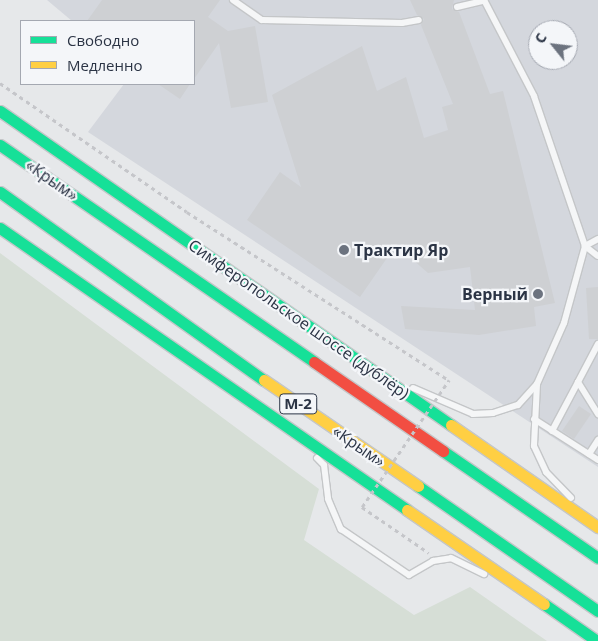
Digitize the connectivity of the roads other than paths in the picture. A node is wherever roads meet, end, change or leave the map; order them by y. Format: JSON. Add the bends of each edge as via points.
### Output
{"nodes":[{"id":1,"x":233,"y":0,"type":"edge"},
{"id":2,"x":484,"y":0,"type":"edge"},
{"id":3,"x":457,"y":7,"type":"dead end"},
{"id":4,"x":419,"y":20,"type":"dead end"},
{"id":5,"x":0,"y":111,"type":"edge"},
{"id":6,"x":0,"y":144,"type":"edge"},
{"id":7,"x":0,"y":192,"type":"edge"},
{"id":8,"x":0,"y":228,"type":"edge"},
{"id":9,"x":598,"y":239,"type":"edge"},
{"id":10,"x":585,"y":246,"type":"junction"},
{"id":11,"x":598,"y":256,"type":"edge"},
{"id":12,"x":598,"y":344,"type":"edge"},
{"id":13,"x":370,"y":369,"type":"junction"},
{"id":14,"x":578,"y":382,"type":"junction"},
{"id":15,"x":537,"y":384,"type":"junction"},
{"id":16,"x":256,"y":405,"type":"junction"},
{"id":17,"x":598,"y":414,"type":"edge"},
{"id":18,"x":534,"y":419,"type":"junction"},
{"id":19,"x":552,"y":431,"type":"junction"},
{"id":20,"x":598,"y":440,"type":"edge"},
{"id":21,"x":589,"y":454,"type":"junction"},
{"id":22,"x":598,"y":460,"type":"edge"},
{"id":23,"x":598,"y":526,"type":"edge"},
{"id":24,"x":598,"y":558,"type":"edge"},
{"id":25,"x":538,"y":600,"type":"junction"},
{"id":26,"x":598,"y":611,"type":"edge"},
{"id":27,"x":597,"y":641,"type":"edge"}],
"edges":[{"from":1,"to":4,"type":"lane","via":[[262,20],[402,23]]},
{"from":2,"to":3,"type":"lane"},
{"from":2,"to":10,"type":"lane","via":[[534,96]]},
{"from":5,"to":13,"type":"main road","name":"Симферопольское шоссе (дублёр)"},
{"from":6,"to":24,"type":"main road","name":"«Крым»","number":"М-2"},
{"from":7,"to":26,"type":"main road","name":"«Крым»","number":"М-2","via":[[218,348]]},
{"from":8,"to":16,"type":"main road"},
{"from":9,"to":10,"type":"lane"},
{"from":10,"to":11,"type":"lane"},
{"from":10,"to":15,"type":"lane","via":[[564,323]]},
{"from":12,"to":14,"type":"lane"},
{"from":13,"to":15,"type":"lane","via":[[473,414],[492,413],[518,405]]},
{"from":13,"to":23,"type":"main road","name":"Симферопольское шоссе (дублёр)"},
{"from":14,"to":17,"type":"lane"},
{"from":14,"to":19,"type":"lane"},
{"from":15,"to":18,"type":"lane"},
{"from":16,"to":25,"type":"main road"},
{"from":16,"to":25,"type":"lane","via":[[324,465],[328,499],[341,529],[409,575],[438,560],[451,558]]},
{"from":18,"to":19,"type":"lane"},
{"from":18,"to":23,"type":"lane","via":[[534,446],[546,472]]},
{"from":19,"to":21,"type":"lane"},
{"from":20,"to":21,"type":"lane"},
{"from":21,"to":22,"type":"lane"},
{"from":25,"to":27,"type":"main road"}]}
